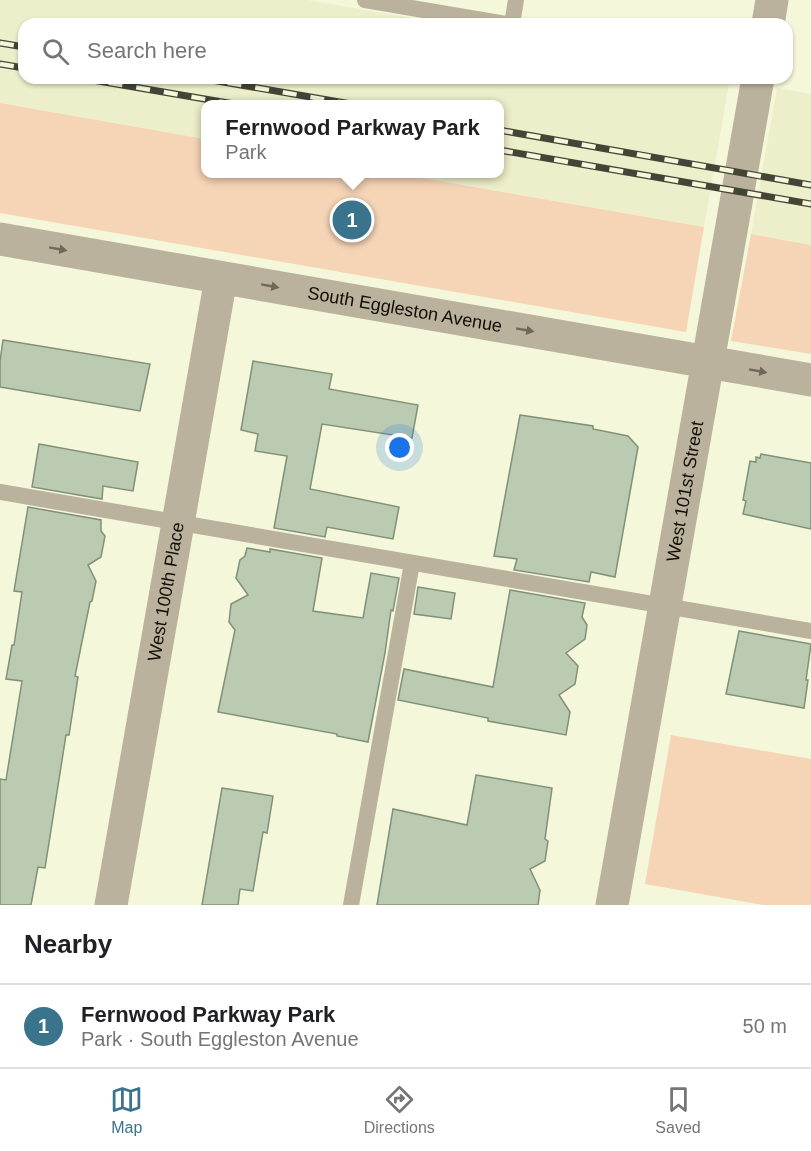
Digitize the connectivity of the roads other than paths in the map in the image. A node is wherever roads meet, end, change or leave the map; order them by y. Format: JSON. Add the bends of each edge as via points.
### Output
{"nodes":[{"id":1,"x":365,"y":0,"type":"edge"},
{"id":2,"x":516,"y":0,"type":"edge"},
{"id":3,"x":772,"y":0,"type":"edge"},
{"id":4,"x":471,"y":18,"type":"edge"},
{"id":5,"x":513,"y":18,"type":"edge"},
{"id":6,"x":769,"y":18,"type":"edge"},
{"id":7,"x":757,"y":84,"type":"edge"},
{"id":8,"x":0,"y":239,"type":"edge"},
{"id":9,"x":221,"y":278,"type":"junction"},
{"id":10,"x":707,"y":362,"type":"junction"},
{"id":11,"x":811,"y":380,"type":"edge"},
{"id":12,"x":0,"y":492,"type":"edge"},
{"id":13,"x":178,"y":523,"type":"junction"},
{"id":14,"x":412,"y":563,"type":"junction"},
{"id":15,"x":664,"y":606,"type":"junction"},
{"id":16,"x":811,"y":631,"type":"edge"},
{"id":17,"x":111,"y":905,"type":"edge"},
{"id":18,"x":351,"y":905,"type":"edge"},
{"id":19,"x":612,"y":905,"type":"edge"}],
"edges":[{"from":1,"to":4,"type":"lane"},
{"from":2,"to":5,"type":"lane"},
{"from":3,"to":6,"type":"street"},
{"from":7,"to":10,"type":"street","name":"West 101st Street"},
{"from":8,"to":9,"type":"street","name":"South Eggleston Avenue","one_way":true},
{"from":9,"to":10,"type":"street","name":"South Eggleston Avenue","one_way":true},
{"from":9,"to":13,"type":"street","name":"West 100th Place"},
{"from":10,"to":11,"type":"street","name":"South Eggleston Avenue","one_way":true},
{"from":10,"to":15,"type":"street","name":"West 101st Street"},
{"from":12,"to":13,"type":"lane"},
{"from":13,"to":14,"type":"lane"},
{"from":13,"to":17,"type":"street","name":"West 100th Place"},
{"from":14,"to":15,"type":"lane"},
{"from":14,"to":18,"type":"lane"},
{"from":15,"to":16,"type":"lane"},
{"from":15,"to":19,"type":"street","name":"West 101st Street"}]}
